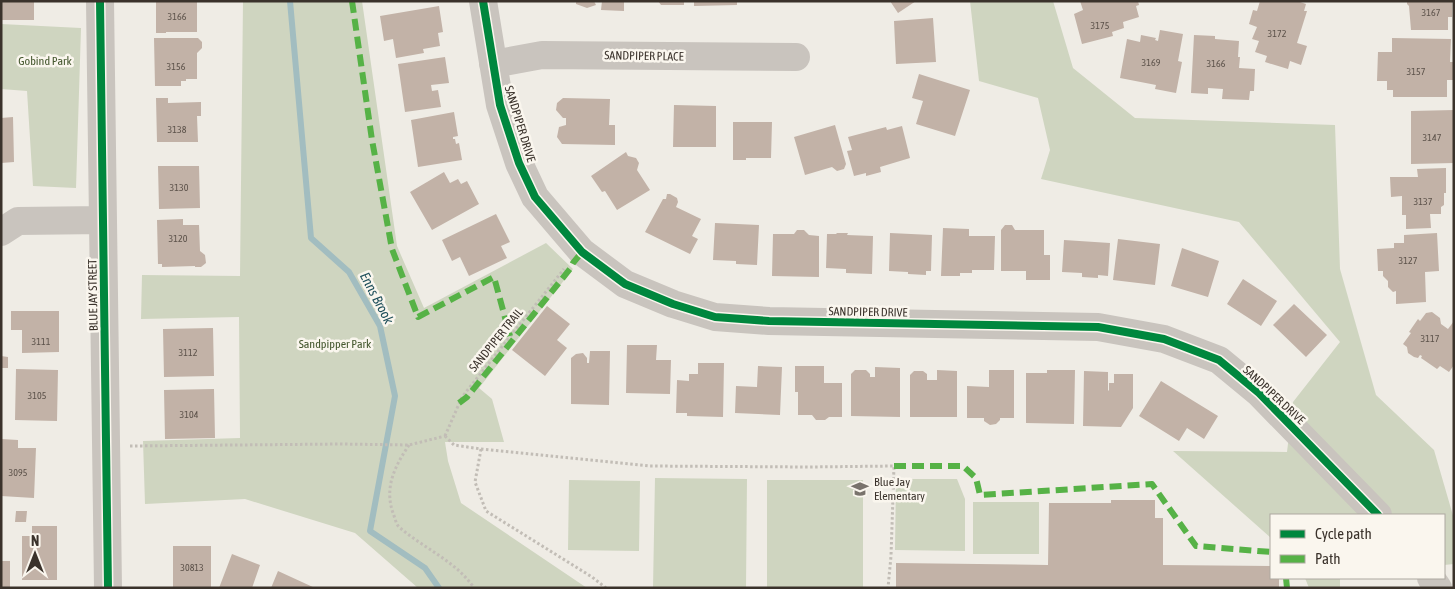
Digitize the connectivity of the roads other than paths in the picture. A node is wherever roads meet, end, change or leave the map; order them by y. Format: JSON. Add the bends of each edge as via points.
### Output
{"nodes":[{"id":1,"x":100,"y":1,"type":"edge"},
{"id":2,"x":484,"y":1,"type":"edge"},
{"id":3,"x":796,"y":57,"type":"dead end"},
{"id":4,"x":493,"y":64,"type":"junction"},
{"id":5,"x":103,"y":220,"type":"junction"},
{"id":6,"x":1,"y":232,"type":"edge"},
{"id":7,"x":1377,"y":514,"type":"edge"},
{"id":8,"x":108,"y":588,"type":"edge"}],
"edges":[{"from":1,"to":5,"type":"street","name":"BLUE JAY STREET"},
{"from":2,"to":4,"type":"street","name":"SANDPIPER DRIVE"},
{"from":3,"to":4,"type":"street","name":"SANDPIPER PLACE","via":[[542,55]]},
{"from":4,"to":7,"type":"street","name":"SANDPIPER DRIVE","via":[[500,105],[518,163],[535,196],[582,252],[625,284],[715,317],[769,321],[1098,327],[1164,339],[1219,360],[1259,393]]},
{"from":5,"to":6,"type":"street","via":[[18,221]]},
{"from":5,"to":8,"type":"street","name":"BLUE JAY STREET"}]}
